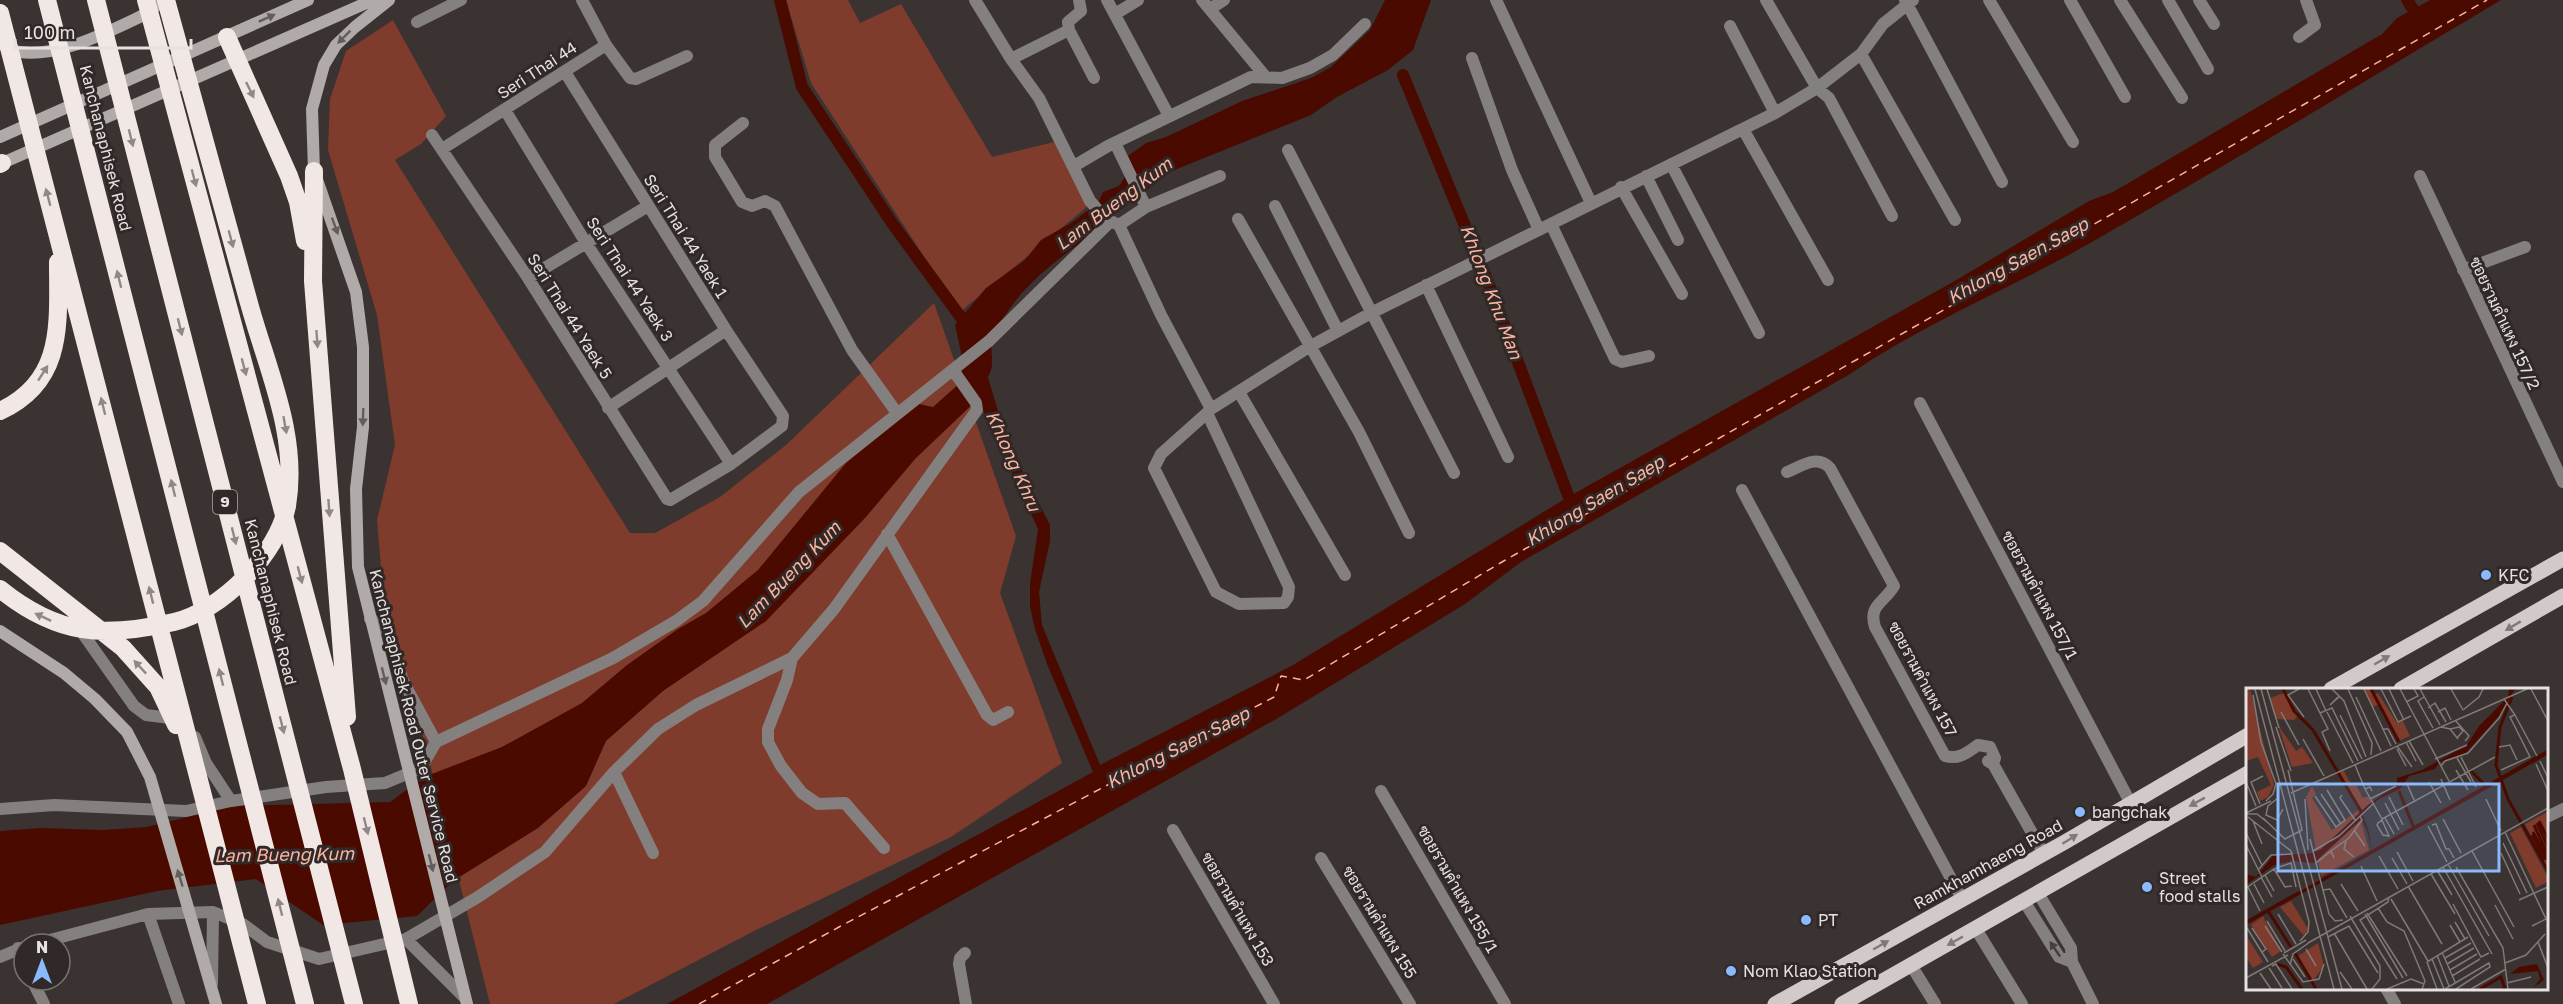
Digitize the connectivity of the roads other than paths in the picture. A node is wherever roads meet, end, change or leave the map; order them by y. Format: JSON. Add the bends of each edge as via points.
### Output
{"nodes":[{"id":1,"x":48,"y":0,"type":"edge"},
{"id":2,"x":96,"y":0,"type":"edge"},
{"id":3,"x":146,"y":0,"type":"edge"},
{"id":4,"x":164,"y":0,"type":"edge"},
{"id":5,"x":308,"y":0,"type":"edge"},
{"id":6,"x":373,"y":0,"type":"edge"},
{"id":7,"x":390,"y":0,"type":"edge"},
{"id":8,"x":461,"y":0,"type":"edge"},
{"id":9,"x":582,"y":0,"type":"edge"},
{"id":10,"x":975,"y":0,"type":"edge"},
{"id":11,"x":1080,"y":0,"type":"edge"},
{"id":12,"x":1107,"y":0,"type":"edge"},
{"id":13,"x":1138,"y":0,"type":"edge"},
{"id":14,"x":1224,"y":0,"type":"edge"},
{"id":15,"x":1496,"y":0,"type":"edge"},
{"id":16,"x":1766,"y":0,"type":"edge"},
{"id":17,"x":1989,"y":0,"type":"edge"},
{"id":18,"x":2070,"y":0,"type":"edge"},
{"id":19,"x":2120,"y":0,"type":"edge"},
{"id":20,"x":2168,"y":0,"type":"edge"},
{"id":21,"x":2199,"y":0,"type":"edge"},
{"id":22,"x":2306,"y":0,"type":"edge"},
{"id":23,"x":1908,"y":1,"type":"edge"},
{"id":24,"x":1206,"y":4,"type":"edge"},
{"id":25,"x":0,"y":13,"type":"edge"},
{"id":26,"x":1115,"y":14,"type":"junction"},
{"id":27,"x":417,"y":22,"type":"dead end"},
{"id":28,"x":1365,"y":24,"type":"dead end"},
{"id":29,"x":2214,"y":24,"type":"dead end"},
{"id":30,"x":1730,"y":26,"type":"dead end"},
{"id":31,"x":1070,"y":30,"type":"junction"},
{"id":32,"x":227,"y":37,"type":"junction"},
{"id":33,"x":2299,"y":37,"type":"dead end"},
{"id":34,"x":0,"y":45,"type":"edge"},
{"id":35,"x":606,"y":45,"type":"junction"},
{"id":36,"x":1861,"y":54,"type":"junction"},
{"id":37,"x":687,"y":56,"type":"dead end"},
{"id":38,"x":1472,"y":58,"type":"dead end"},
{"id":39,"x":1011,"y":59,"type":"junction"},
{"id":40,"x":236,"y":61,"type":"junction"},
{"id":41,"x":2208,"y":69,"type":"dead end"},
{"id":42,"x":565,"y":72,"type":"junction"},
{"id":43,"x":1265,"y":76,"type":"junction"},
{"id":44,"x":1094,"y":78,"type":"dead end"},
{"id":45,"x":1817,"y":88,"type":"junction"},
{"id":46,"x":2125,"y":97,"type":"dead end"},
{"id":47,"x":2182,"y":98,"type":"dead end"},
{"id":48,"x":505,"y":111,"type":"junction"},
{"id":49,"x":1775,"y":113,"type":"junction"},
{"id":50,"x":1169,"y":116,"type":"junction"},
{"id":51,"x":743,"y":123,"type":"dead end"},
{"id":52,"x":1743,"y":129,"type":"junction"},
{"id":53,"x":432,"y":135,"type":"dead end"},
{"id":54,"x":0,"y":137,"type":"edge"},
{"id":55,"x":2073,"y":142,"type":"dead end"},
{"id":56,"x":1115,"y":143,"type":"junction"},
{"id":57,"x":442,"y":149,"type":"junction"},
{"id":58,"x":1288,"y":150,"type":"dead end"},
{"id":59,"x":1,"y":164,"type":"edge"},
{"id":60,"x":1671,"y":164,"type":"junction"},
{"id":61,"x":1074,"y":166,"type":"junction"},
{"id":62,"x":314,"y":171,"type":"junction"},
{"id":63,"x":1220,"y":176,"type":"dead end"},
{"id":64,"x":1646,"y":176,"type":"junction"},
{"id":65,"x":2420,"y":176,"type":"dead end"},
{"id":66,"x":2002,"y":182,"type":"dead end"},
{"id":67,"x":1621,"y":187,"type":"junction"},
{"id":68,"x":1144,"y":202,"type":"junction"},
{"id":69,"x":1591,"y":203,"type":"junction"},
{"id":70,"x":648,"y":206,"type":"junction"},
{"id":71,"x":1275,"y":206,"type":"dead end"},
{"id":72,"x":1892,"y":216,"type":"dead end"},
{"id":73,"x":1238,"y":219,"type":"dead end"},
{"id":74,"x":1955,"y":220,"type":"dead end"},
{"id":75,"x":1112,"y":222,"type":"junction"},
{"id":76,"x":1545,"y":227,"type":"junction"},
{"id":77,"x":59,"y":236,"type":"junction"},
{"id":78,"x":1678,"y":240,"type":"dead end"},
{"id":79,"x":586,"y":243,"type":"junction"},
{"id":80,"x":2525,"y":248,"type":"dead end"},
{"id":81,"x":2463,"y":270,"type":"junction"},
{"id":82,"x":528,"y":278,"type":"junction"},
{"id":83,"x":1828,"y":280,"type":"dead end"},
{"id":84,"x":313,"y":281,"type":"junction"},
{"id":85,"x":1426,"y":285,"type":"junction"},
{"id":86,"x":1682,"y":294,"type":"dead end"},
{"id":87,"x":1373,"y":312,"type":"junction"},
{"id":88,"x":726,"y":330,"type":"junction"},
{"id":89,"x":1338,"y":331,"type":"junction"},
{"id":90,"x":1759,"y":333,"type":"dead end"},
{"id":91,"x":1309,"y":347,"type":"junction"},
{"id":92,"x":1649,"y":357,"type":"dead end"},
{"id":93,"x":667,"y":367,"type":"junction"},
{"id":94,"x":956,"y":372,"type":"junction"},
{"id":95,"x":1239,"y":392,"type":"junction"},
{"id":96,"x":1920,"y":403,"type":"dead end"},
{"id":97,"x":608,"y":408,"type":"junction"},
{"id":98,"x":0,"y":411,"type":"edge"},
{"id":99,"x":1209,"y":411,"type":"junction"},
{"id":100,"x":897,"y":413,"type":"junction"},
{"id":101,"x":1508,"y":457,"type":"dead end"},
{"id":102,"x":731,"y":464,"type":"junction"},
{"id":103,"x":1787,"y":472,"type":"dead end"},
{"id":104,"x":1454,"y":473,"type":"dead end"},
{"id":105,"x":2563,"y":482,"type":"edge"},
{"id":106,"x":1742,"y":490,"type":"dead end"},
{"id":107,"x":1409,"y":533,"type":"dead end"},
{"id":108,"x":887,"y":534,"type":"junction"},
{"id":109,"x":0,"y":551,"type":"edge"},
{"id":110,"x":2563,"y":559,"type":"edge"},
{"id":111,"x":1345,"y":575,"type":"dead end"},
{"id":112,"x":0,"y":589,"type":"edge"},
{"id":113,"x":2562,"y":600,"type":"edge"},
{"id":114,"x":370,"y":619,"type":"junction"},
{"id":115,"x":0,"y":631,"type":"edge"},
{"id":116,"x":81,"y":631,"type":"junction"},
{"id":117,"x":792,"y":657,"type":"junction"},
{"id":118,"x":2334,"y":688,"type":"edge"},
{"id":119,"x":2404,"y":688,"type":"edge"},
{"id":120,"x":1008,"y":712,"type":"dead end"},
{"id":121,"x":2246,"y":736,"type":"edge"},
{"id":122,"x":436,"y":742,"type":"junction"},
{"id":123,"x":352,"y":769,"type":"junction"},
{"id":124,"x":614,"y":772,"type":"junction"},
{"id":125,"x":2246,"y":774,"type":"edge"},
{"id":126,"x":1381,"y":791,"type":"dead end"},
{"id":127,"x":203,"y":794,"type":"junction"},
{"id":128,"x":231,"y":801,"type":"junction"},
{"id":129,"x":2130,"y":802,"type":"junction"},
{"id":130,"x":0,"y":809,"type":"edge"},
{"id":131,"x":2563,"y":809,"type":"edge"},
{"id":132,"x":2548,"y":816,"type":"edge"},
{"id":133,"x":1173,"y":830,"type":"dead end"},
{"id":134,"x":884,"y":848,"type":"dead end"},
{"id":135,"x":653,"y":853,"type":"dead end"},
{"id":136,"x":2044,"y":854,"type":"junction"},
{"id":137,"x":1322,"y":858,"type":"dead end"},
{"id":138,"x":2038,"y":893,"type":"junction"},
{"id":139,"x":1962,"y":899,"type":"junction"},
{"id":140,"x":2024,"y":901,"type":"junction"},
{"id":141,"x":213,"y":912,"type":"junction"},
{"id":142,"x":148,"y":914,"type":"junction"},
{"id":143,"x":1976,"y":929,"type":"junction"},
{"id":144,"x":72,"y":934,"type":"edge"},
{"id":145,"x":406,"y":939,"type":"junction"},
{"id":146,"x":965,"y":953,"type":"dead end"},
{"id":147,"x":2072,"y":962,"type":"junction"},
{"id":148,"x":1911,"y":965,"type":"junction"},
{"id":149,"x":212,"y":988,"type":"junction"},
{"id":150,"x":2387,"y":989,"type":"edge"},
{"id":151,"x":466,"y":1001,"type":"edge"},
{"id":152,"x":1848,"y":1003,"type":"edge"},
{"id":153,"x":179,"y":1004,"type":"edge"},
{"id":154,"x":216,"y":1004,"type":"edge"},
{"id":155,"x":257,"y":1004,"type":"edge"},
{"id":156,"x":305,"y":1004,"type":"edge"},
{"id":157,"x":354,"y":1004,"type":"edge"},
{"id":158,"x":409,"y":1004,"type":"edge"},
{"id":159,"x":966,"y":1004,"type":"edge"},
{"id":160,"x":1275,"y":1004,"type":"edge"},
{"id":161,"x":1410,"y":1004,"type":"edge"},
{"id":162,"x":1505,"y":1004,"type":"edge"},
{"id":163,"x":1775,"y":1004,"type":"edge"},
{"id":164,"x":1935,"y":1004,"type":"edge"},
{"id":165,"x":2022,"y":1004,"type":"edge"},
{"id":166,"x":2092,"y":1004,"type":"edge"},
{"id":167,"x":2395,"y":1004,"type":"edge"}],
"edges":[{"from":156,"to":1,"type":"highway","name":"Kanchanaphisek Road","one_way":true},
{"from":2,"to":157,"type":"highway","name":"Kanchanaphisek Road","number":"9","one_way":true},
{"from":3,"to":123,"type":"highway","one_way":true},
{"from":4,"to":34,"type":"main road","via":[[150,12],[48,52],[16,52]]},
{"from":4,"to":116,"type":"highway","one_way":true,"via":[[286,433],[290,466],[286,507],[276,535],[244,580],[222,599],[178,621],[130,632]]},
{"from":32,"to":5,"type":"main road","one_way":true},
{"from":6,"to":40,"type":"main road"},
{"from":7,"to":62,"type":"main road","name":"Kanchanaphisek Road Outer Service Road","one_way":true,"via":[[336,45],[324,64],[312,109]]},
{"from":8,"to":27,"type":"street"},
{"from":9,"to":35,"type":"street"},
{"from":10,"to":39,"type":"street"},
{"from":11,"to":31,"type":"street","via":[[1081,11],[1068,22]]},
{"from":12,"to":26,"type":"street"},
{"from":13,"to":26,"type":"street"},
{"from":14,"to":24,"type":"street"},
{"from":15,"to":69,"type":"street"},
{"from":16,"to":45,"type":"street"},
{"from":17,"to":55,"type":"street"},
{"from":18,"to":46,"type":"street"},
{"from":19,"to":47,"type":"street"},
{"from":20,"to":41,"type":"street"},
{"from":21,"to":29,"type":"street"},
{"from":22,"to":33,"type":"street","via":[[2315,25]]},
{"from":23,"to":36,"type":"street","via":[[1883,24]]},
{"from":23,"to":66,"type":"street"},
{"from":24,"to":43,"type":"street"},
{"from":77,"to":25,"type":"highway","one_way":true},
{"from":26,"to":50,"type":"street"},
{"from":28,"to":43,"type":"street","via":[[1333,55],[1311,68],[1282,78]]},
{"from":30,"to":49,"type":"street"},
{"from":31,"to":39,"type":"street"},
{"from":31,"to":44,"type":"street"},
{"from":32,"to":40,"type":"highway"},
{"from":32,"to":54,"type":"main road"},
{"from":35,"to":37,"type":"street","via":[[630,78],[636,79]]},
{"from":35,"to":42,"type":"street","name":"Seri Thai 44"},
{"from":36,"to":45,"type":"street"},
{"from":36,"to":74,"type":"street"},
{"from":38,"to":76,"type":"street","via":[[1512,170]]},
{"from":39,"to":61,"type":"street","via":[[1039,98]]},
{"from":40,"to":59,"type":"main road"},
{"from":40,"to":84,"type":"highway","one_way":true,"via":[[298,201]]},
{"from":42,"to":48,"type":"street","name":"Seri Thai 44"},
{"from":42,"to":70,"type":"street","name":"Seri Thai 44 Yaek 1"},
{"from":43,"to":50,"type":"street","via":[[1251,77]]},
{"from":45,"to":49,"type":"street"},
{"from":45,"to":72,"type":"street","via":[[1829,98]]},
{"from":48,"to":57,"type":"street","name":"Seri Thai 44"},
{"from":48,"to":79,"type":"street","name":"Seri Thai 44 Yaek 3"},
{"from":49,"to":52,"type":"street"},
{"from":50,"to":56,"type":"street"},
{"from":51,"to":100,"type":"street","via":[[716,145],[716,157],[742,202],[752,206],[765,201],[775,206],[852,350]]},
{"from":52,"to":60,"type":"street"},
{"from":52,"to":83,"type":"street"},
{"from":53,"to":57,"type":"street","name":"Seri Thai 44 Yaek 5"},
{"from":56,"to":61,"type":"street"},
{"from":56,"to":68,"type":"street"},
{"from":57,"to":82,"type":"street","name":"Seri Thai 44 Yaek 5"},
{"from":58,"to":87,"type":"street"},
{"from":60,"to":64,"type":"street"},
{"from":60,"to":90,"type":"street"},
{"from":61,"to":75,"type":"street","via":[[1092,204]]},
{"from":62,"to":84,"type":"highway"},
{"from":62,"to":114,"type":"main road","name":"Kanchanaphisek Road Outer Service Road","one_way":true,"via":[[341,244],[359,314],[365,387],[356,529],[358,567]]},
{"from":63,"to":68,"type":"street"},
{"from":64,"to":67,"type":"street"},
{"from":64,"to":78,"type":"street"},
{"from":65,"to":81,"type":"street","name":"ซอยรามคำแหง 157/2"},
{"from":67,"to":69,"type":"street"},
{"from":67,"to":86,"type":"street"},
{"from":68,"to":75,"type":"street"},
{"from":69,"to":76,"type":"street"},
{"from":70,"to":79,"type":"street"},
{"from":70,"to":88,"type":"street","name":"Seri Thai 44 Yaek 1"},
{"from":71,"to":89,"type":"street"},
{"from":73,"to":91,"type":"street"},
{"from":75,"to":94,"type":"street"},
{"from":75,"to":99,"type":"street"},
{"from":76,"to":85,"type":"street"},
{"from":76,"to":92,"type":"street","via":[[1615,359],[1622,362]]},
{"from":98,"to":77,"type":"highway","one_way":true,"via":[[34,387],[48,367],[59,318]]},
{"from":127,"to":77,"type":"highway","one_way":true},
{"from":79,"to":82,"type":"street"},
{"from":79,"to":93,"type":"street","name":"Seri Thai 44 Yaek 3"},
{"from":80,"to":81,"type":"street"},
{"from":81,"to":105,"type":"street","name":"ซอยรามคำแหง 157/2"},
{"from":82,"to":97,"type":"street","name":"Seri Thai 44 Yaek 5"},
{"from":84,"to":123,"type":"highway","one_way":true},
{"from":85,"to":87,"type":"street"},
{"from":85,"to":101,"type":"street"},
{"from":87,"to":89,"type":"street"},
{"from":87,"to":104,"type":"street"},
{"from":88,"to":93,"type":"street"},
{"from":88,"to":102,"type":"street","name":"Seri Thai 44 Yaek 1","via":[[783,416],[782,426]]},
{"from":89,"to":91,"type":"street"},
{"from":91,"to":95,"type":"street"},
{"from":91,"to":107,"type":"street","via":[[1359,432]]},
{"from":93,"to":97,"type":"street"},
{"from":93,"to":102,"type":"street","name":"Seri Thai 44 Yaek 3"},
{"from":94,"to":100,"type":"street"},
{"from":94,"to":108,"type":"street","via":[[978,410]]},
{"from":95,"to":99,"type":"street"},
{"from":95,"to":111,"type":"street"},
{"from":96,"to":129,"type":"street","name":"ซอยรามคำแหง 157/1"},
{"from":97,"to":102,"type":"street","name":"Seri Thai 44 Yaek 5","via":[[667,500]]},
{"from":99,"to":99,"type":"street","via":[[1161,454],[1154,468],[1216,592],[1244,604],[1284,603],[1289,587]]},
{"from":100,"to":122,"type":"street","via":[[799,492],[703,601],[676,621],[613,658]]},
{"from":103,"to":136,"type":"street","name":"ซอยรามคำแหง 157","via":[[1817,460],[1830,468],[1894,586],[1874,609],[1871,616],[1875,627],[1946,756],[1962,756],[1978,745],[1990,747],[1995,758],[1993,764]]},
{"from":106,"to":139,"type":"street"},
{"from":108,"to":117,"type":"street","via":[[834,609]]},
{"from":108,"to":120,"type":"street","via":[[987,715],[993,720]]},
{"from":127,"to":109,"type":"highway","one_way":true,"via":[[159,687],[123,648]]},
{"from":118,"to":110,"type":"main road","one_way":true},
{"from":116,"to":112,"type":"highway","one_way":true,"via":[[20,606]]},
{"from":113,"to":119,"type":"main road","one_way":true},
{"from":114,"to":122,"type":"street","via":[[388,633],[403,681]]},
{"from":114,"to":151,"type":"main road","name":"Kanchanaphisek Road Outer Service Road","one_way":true},
{"from":149,"to":115,"type":"main road","one_way":true,"via":[[150,777],[127,732],[64,673]]},
{"from":116,"to":128,"type":"street","via":[[134,706],[146,715],[183,719]]},
{"from":117,"to":124,"type":"street","via":[[696,705],[658,729]]},
{"from":117,"to":134,"type":"street","via":[[768,729],[771,748],[802,793],[818,804],[845,803]]},
{"from":121,"to":129,"type":"main road","name":"Ramkhamhaeng Road"},
{"from":122,"to":128,"type":"street","via":[[421,768],[394,780]]},
{"from":123,"to":158,"type":"highway","one_way":true},
{"from":124,"to":135,"type":"street"},
{"from":124,"to":145,"type":"street","via":[[545,852]]},
{"from":125,"to":138,"type":"main road","one_way":true},
{"from":126,"to":162,"type":"street","name":"ซอยรามคำแหง 155/1"},
{"from":127,"to":155,"type":"highway"},
{"from":128,"to":130,"type":"street","via":[[186,811],[54,805]]},
{"from":136,"to":129,"type":"main road","name":"Ramkhamhaeng Road","one_way":true},
{"from":131,"to":132,"type":"street"},
{"from":133,"to":160,"type":"street","name":"ซอยรามคำแหง 153"},
{"from":136,"to":139,"type":"main road","name":"Ramkhamhaeng Road"},
{"from":137,"to":161,"type":"street","name":"ซอยรามคำแหง 155"},
{"from":138,"to":140,"type":"main road"},
{"from":138,"to":147,"type":"street","via":[[2071,948]]},
{"from":163,"to":139,"type":"main road","name":"Ramkhamhaeng Road","one_way":true},
{"from":140,"to":143,"type":"main road"},
{"from":147,"to":140,"type":"street","one_way":true,"via":[[2059,957]]},
{"from":141,"to":142,"type":"street"},
{"from":141,"to":145,"type":"street","via":[[243,924],[267,942],[319,959]]},
{"from":141,"to":149,"type":"street"},
{"from":142,"to":144,"type":"street"},
{"from":142,"to":153,"type":"street"},
{"from":143,"to":148,"type":"main road","one_way":true},
{"from":143,"to":165,"type":"street"},
{"from":145,"to":151,"type":"street"},
{"from":146,"to":159,"type":"street","via":[[960,964]]},
{"from":147,"to":166,"type":"street"},
{"from":148,"to":152,"type":"main road"},
{"from":148,"to":164,"type":"street"},
{"from":149,"to":154,"type":"main road"},
{"from":150,"to":167,"type":"street"}]}
